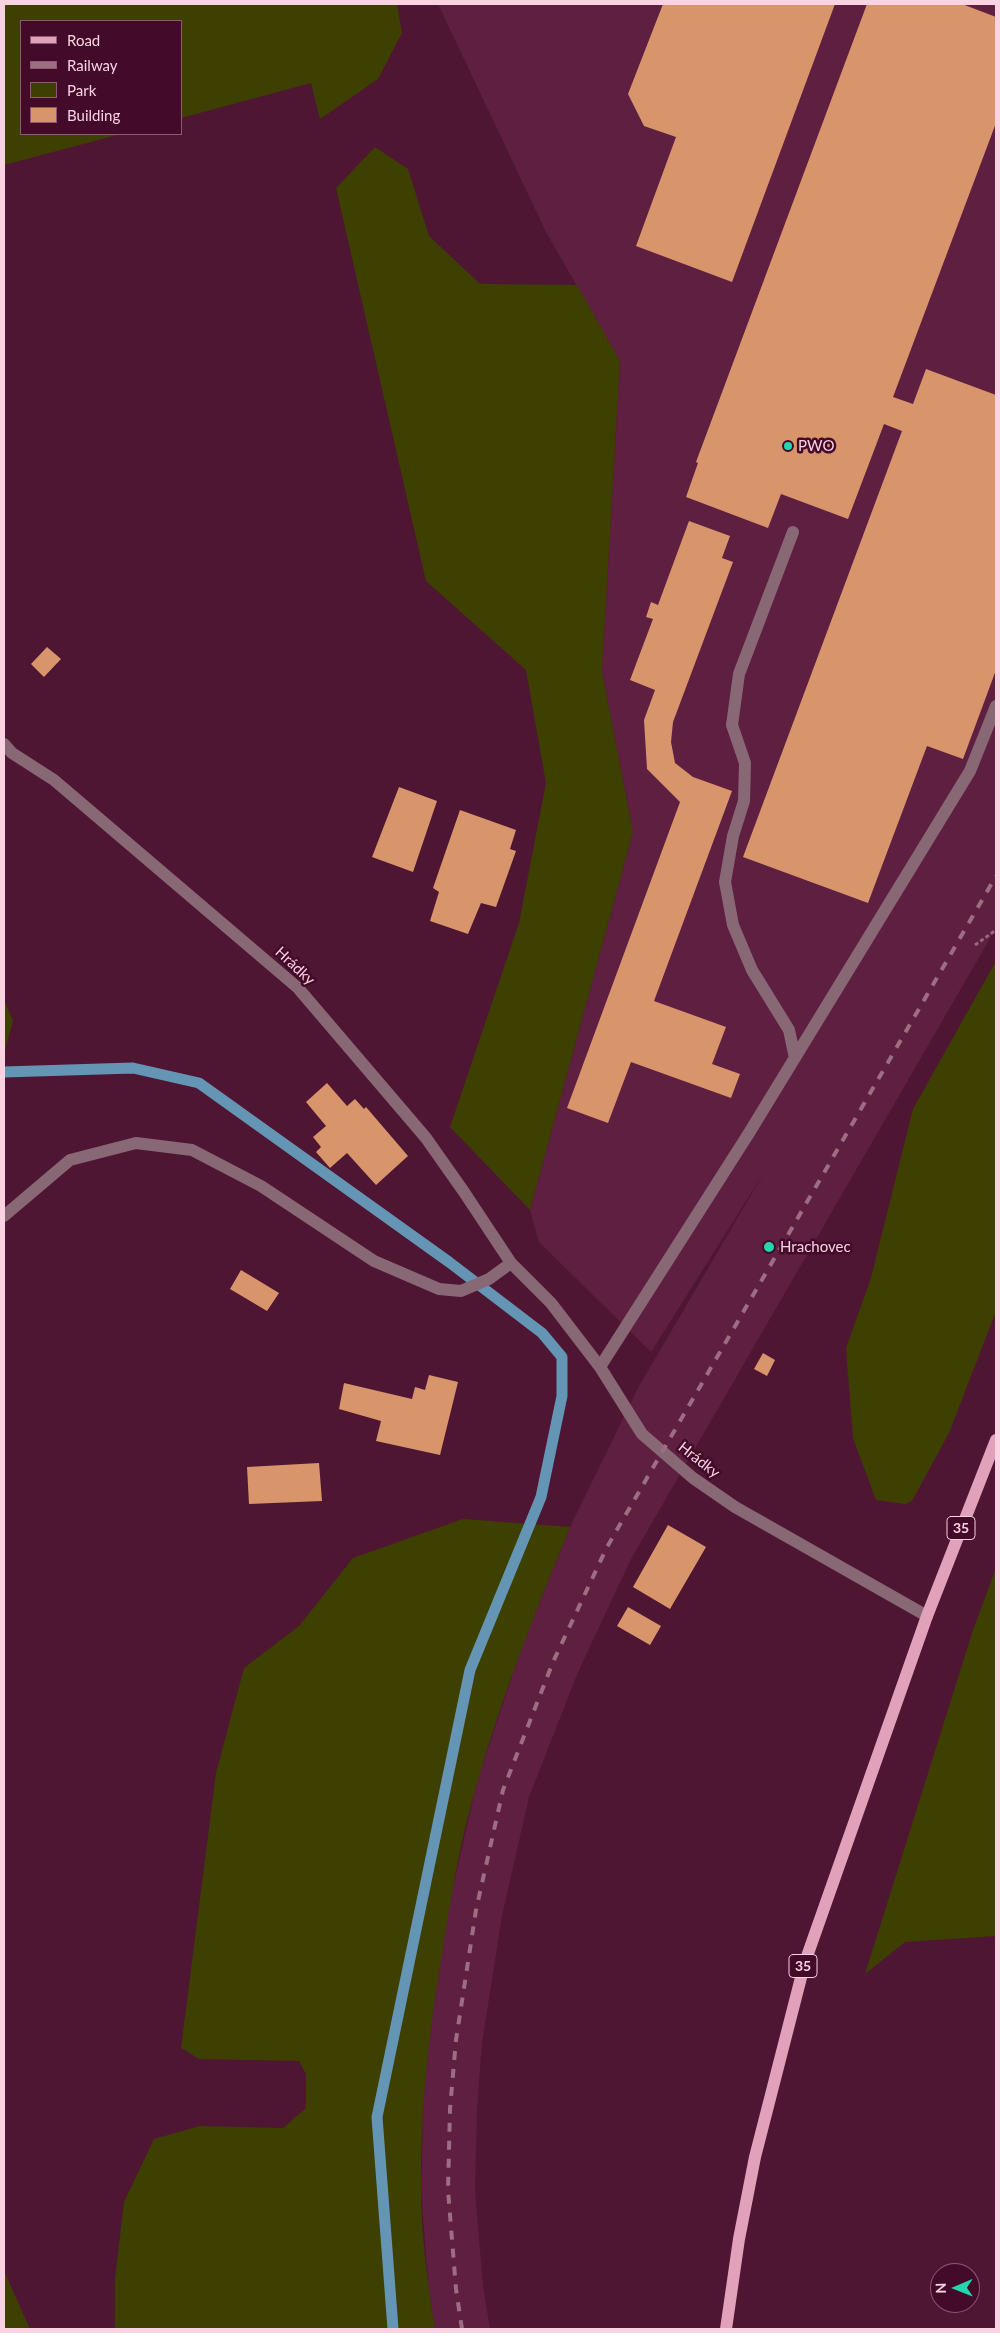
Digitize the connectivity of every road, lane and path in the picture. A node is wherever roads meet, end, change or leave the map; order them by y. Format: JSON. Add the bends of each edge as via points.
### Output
{"nodes":[{"id":1,"x":793,"y":532,"type":"dead end"},
{"id":2,"x":996,"y":706,"type":"edge"},
{"id":3,"x":4,"y":744,"type":"edge"},
{"id":4,"x":996,"y":930,"type":"edge"},
{"id":5,"x":975,"y":945,"type":"dead end"},
{"id":6,"x":795,"y":1058,"type":"junction"},
{"id":7,"x":4,"y":1216,"type":"edge"},
{"id":8,"x":511,"y":1263,"type":"junction"},
{"id":9,"x":600,"y":1367,"type":"junction"},
{"id":10,"x":996,"y":1440,"type":"edge"},
{"id":11,"x":927,"y":1616,"type":"junction"},
{"id":12,"x":726,"y":2329,"type":"edge"}],
"edges":[{"from":1,"to":6,"type":"street","via":[[739,674],[732,725],[744,763],[744,801],[732,836],[725,882],[733,925],[752,970],[789,1030]]},
{"from":2,"to":6,"type":"street","via":[[970,771]]},
{"from":3,"to":8,"type":"street","name":"Hrádky","via":[[12,753],[54,780],[298,988],[426,1138]]},
{"from":4,"to":5,"type":"path"},
{"from":6,"to":9,"type":"street"},
{"from":7,"to":8,"type":"street","via":[[70,1160],[136,1143],[192,1150],[261,1186],[374,1261],[439,1288],[461,1290],[490,1280]]},
{"from":8,"to":9,"type":"street","name":"Hrádky","via":[[551,1303]]},
{"from":9,"to":11,"type":"street","name":"Hrádky","via":[[642,1434],[693,1478],[735,1507]]},
{"from":10,"to":11,"type":"main road","number":"35"},
{"from":11,"to":12,"type":"main road","number":"35","via":[[804,1962],[755,2157]]}]}
